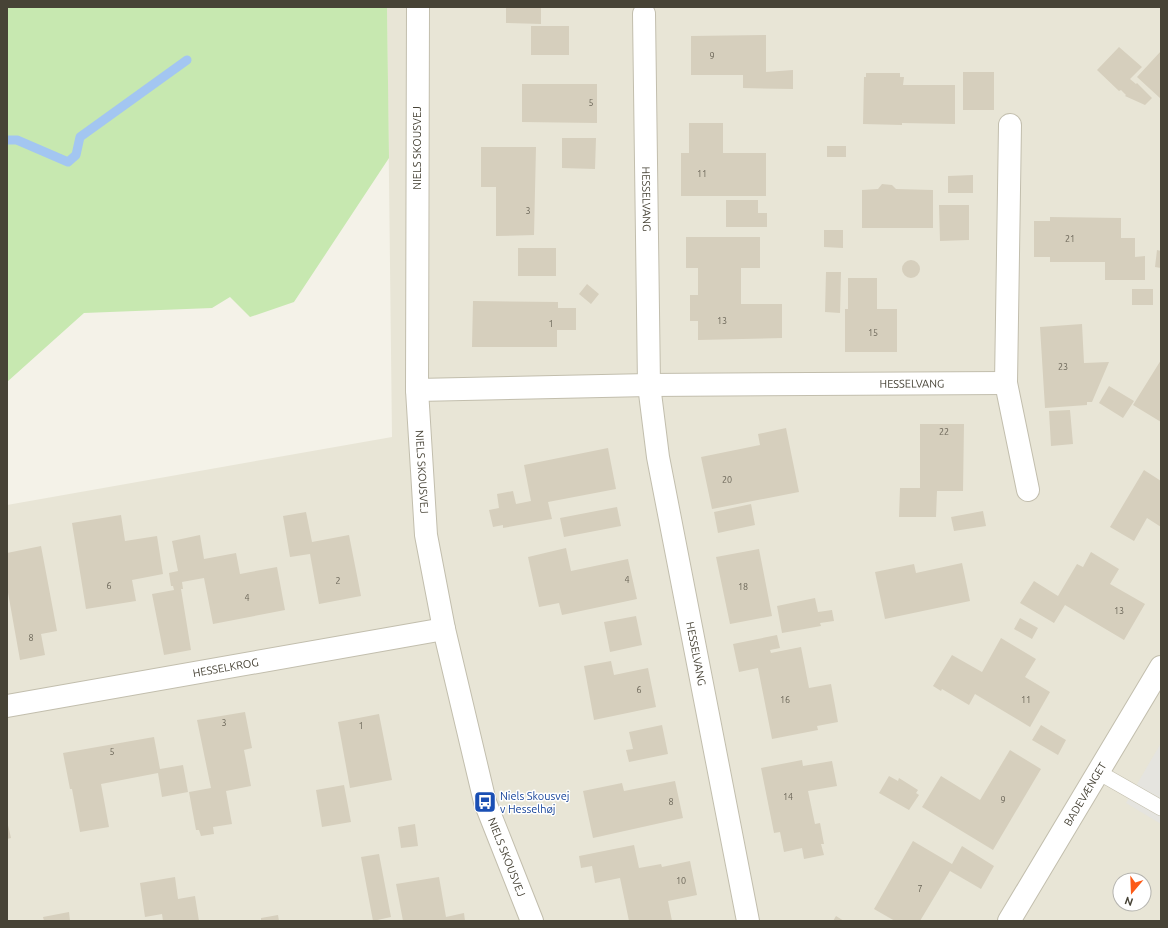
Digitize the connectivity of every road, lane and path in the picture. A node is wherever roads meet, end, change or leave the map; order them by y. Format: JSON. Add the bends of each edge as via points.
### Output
{"nodes":[{"id":1,"x":418,"y":7,"type":"edge"},
{"id":2,"x":644,"y":14,"type":"dead end"},
{"id":3,"x":1010,"y":125,"type":"dead end"},
{"id":4,"x":1006,"y":383,"type":"junction"},
{"id":5,"x":649,"y":385,"type":"junction"},
{"id":6,"x":417,"y":390,"type":"junction"},
{"id":7,"x":1028,"y":490,"type":"dead end"},
{"id":8,"x":444,"y":629,"type":"junction"},
{"id":9,"x":1161,"y":667,"type":"edge"},
{"id":10,"x":7,"y":706,"type":"edge"},
{"id":11,"x":1098,"y":772,"type":"junction"},
{"id":12,"x":1161,"y":808,"type":"edge"},
{"id":13,"x":532,"y":921,"type":"edge"},
{"id":14,"x":748,"y":921,"type":"edge"},
{"id":15,"x":1009,"y":921,"type":"edge"}],
"edges":[{"from":1,"to":6,"type":"street","name":"NIELS SKOUSVEJ"},
{"from":2,"to":5,"type":"street","name":"HESSELVANG"},
{"from":3,"to":4,"type":"street"},
{"from":4,"to":5,"type":"street","name":"HESSELVANG"},
{"from":4,"to":7,"type":"street"},
{"from":5,"to":6,"type":"street","name":"HESSELVANG"},
{"from":5,"to":14,"type":"street","name":"HESSELVANG","via":[[658,457]]},
{"from":6,"to":8,"type":"street","name":"NIELS SKOUSVEJ","via":[[426,534]]},
{"from":8,"to":10,"type":"street","name":"HESSELKROG"},
{"from":8,"to":13,"type":"street","name":"NIELS SKOUSVEJ","via":[[485,802]]},
{"from":9,"to":11,"type":"street","name":"BADEVÆNGET"},
{"from":11,"to":12,"type":"lane"},
{"from":11,"to":15,"type":"street","name":"BADEVÆNGET"}]}
